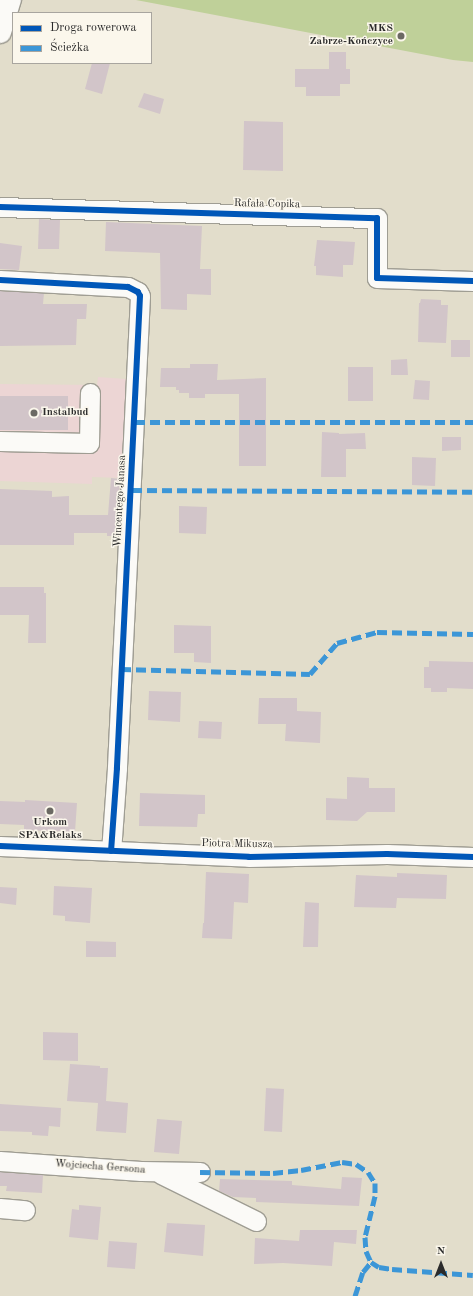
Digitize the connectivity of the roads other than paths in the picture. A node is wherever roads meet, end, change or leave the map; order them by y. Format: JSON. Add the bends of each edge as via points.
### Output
{"nodes":[{"id":1,"x":10,"y":0,"type":"edge"},
{"id":2,"x":0,"y":32,"type":"edge"},
{"id":3,"x":0,"y":207,"type":"edge"},
{"id":4,"x":0,"y":280,"type":"edge"},
{"id":5,"x":473,"y":281,"type":"edge"},
{"id":6,"x":90,"y":393,"type":"dead end"},
{"id":7,"x":0,"y":441,"type":"edge"},
{"id":8,"x":0,"y":846,"type":"edge"},
{"id":9,"x":111,"y":851,"type":"junction"},
{"id":10,"x":473,"y":857,"type":"edge"},
{"id":11,"x":0,"y":1161,"type":"edge"},
{"id":12,"x":157,"y":1171,"type":"junction"},
{"id":13,"x":200,"y":1172,"type":"dead end"},
{"id":14,"x":0,"y":1208,"type":"edge"},
{"id":15,"x":25,"y":1210,"type":"dead end"},
{"id":16,"x":256,"y":1221,"type":"dead end"}],
"edges":[{"from":1,"to":2,"type":"main road"},
{"from":3,"to":5,"type":"street","name":"Rafała Copika","via":[[377,218],[377,278]]},
{"from":4,"to":9,"type":"street","name":"Wincentego Janasa","via":[[128,287],[140,296],[118,768]]},
{"from":6,"to":7,"type":"street","via":[[89,444]]},
{"from":8,"to":9,"type":"street","name":"Piotra Mikusza"},
{"from":9,"to":10,"type":"street","name":"Piotra Mikusza","via":[[249,856],[387,854]]},
{"from":11,"to":12,"type":"street","name":"Wojciecha Gersona"},
{"from":12,"to":13,"type":"street","name":"Wojciecha Gersona"},
{"from":12,"to":16,"type":"street"},
{"from":14,"to":15,"type":"street"}]}
